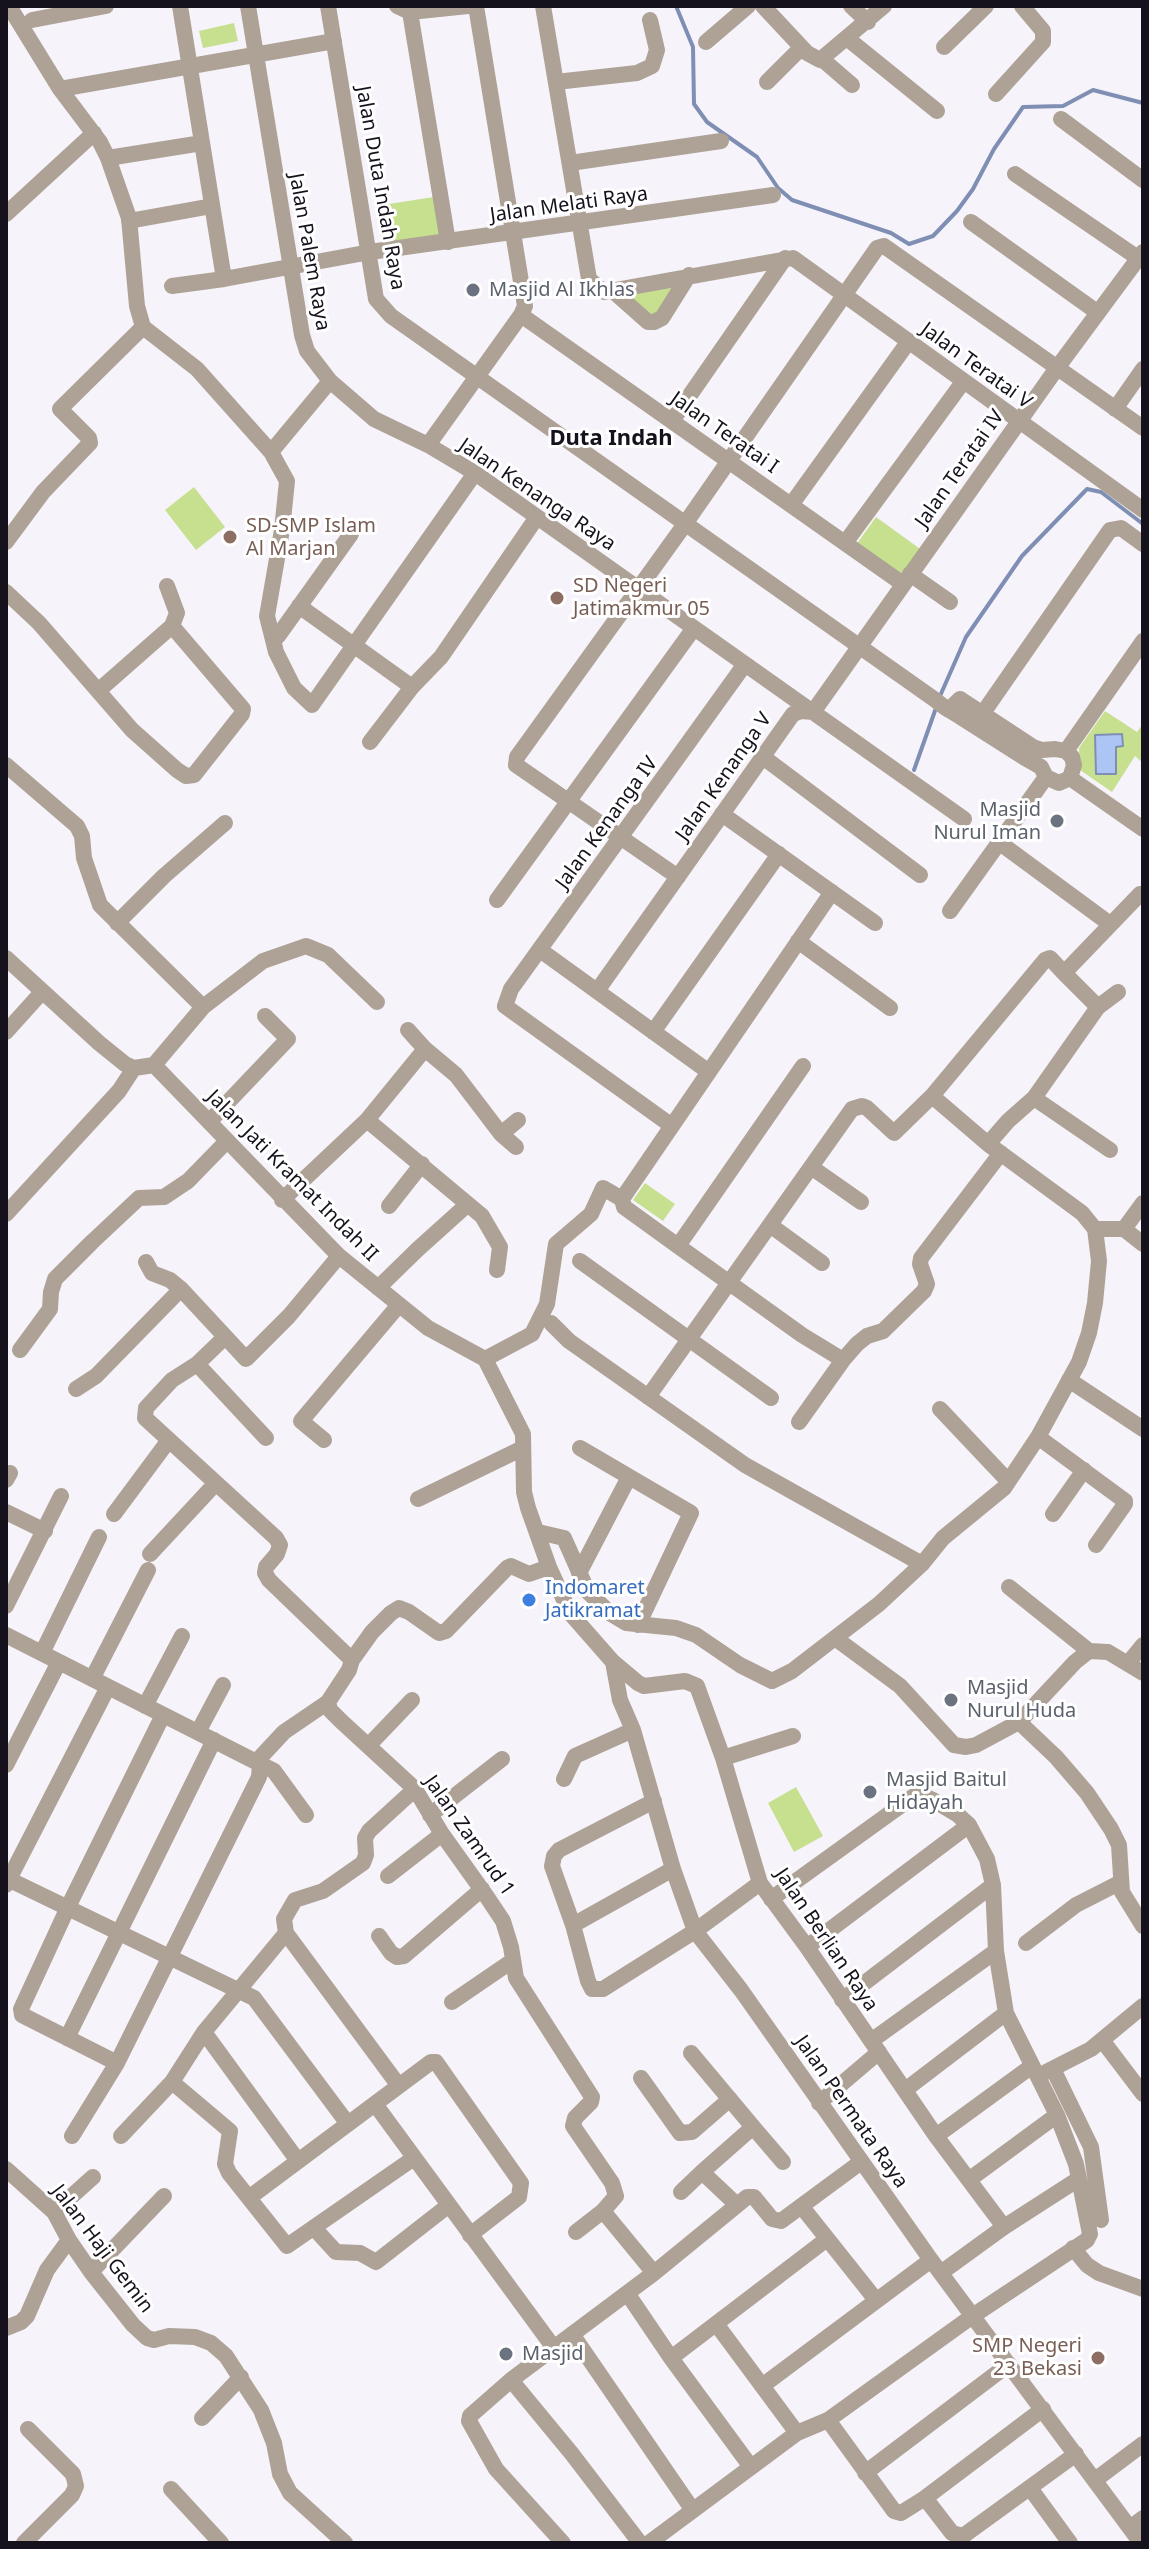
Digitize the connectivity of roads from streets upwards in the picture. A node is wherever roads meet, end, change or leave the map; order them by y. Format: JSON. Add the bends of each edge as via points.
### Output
{"nodes":[{"id":1,"x":9,"y":6,"type":"edge"},
{"id":2,"x":106,"y":6,"type":"edge"},
{"id":3,"x":180,"y":6,"type":"edge"},
{"id":4,"x":248,"y":6,"type":"edge"},
{"id":5,"x":328,"y":6,"type":"edge"},
{"id":6,"x":468,"y":6,"type":"edge"},
{"id":7,"x":476,"y":6,"type":"edge"},
{"id":8,"x":543,"y":6,"type":"edge"},
{"id":9,"x":748,"y":6,"type":"edge"},
{"id":10,"x":763,"y":6,"type":"edge"},
{"id":11,"x":851,"y":6,"type":"edge"},
{"id":12,"x":884,"y":6,"type":"edge"},
{"id":13,"x":986,"y":6,"type":"edge"},
{"id":14,"x":1022,"y":6,"type":"edge"},
{"id":15,"x":403,"y":9,"type":"edge"},
{"id":16,"x":32,"y":20,"type":"dead end"},
{"id":17,"x":650,"y":20,"type":"dead end"},
{"id":18,"x":868,"y":22,"type":"junction"},
{"id":19,"x":848,"y":39,"type":"junction"},
{"id":20,"x":334,"y":41,"type":"junction"},
{"id":21,"x":706,"y":42,"type":"dead end"},
{"id":22,"x":944,"y":47,"type":"dead end"},
{"id":23,"x":801,"y":48,"type":"junction"},
{"id":24,"x":255,"y":53,"type":"junction"},
{"id":25,"x":823,"y":60,"type":"junction"},
{"id":26,"x":190,"y":68,"type":"junction"},
{"id":27,"x":556,"y":82,"type":"junction"},
{"id":28,"x":767,"y":82,"type":"dead end"},
{"id":29,"x":852,"y":85,"type":"dead end"},
{"id":30,"x":60,"y":89,"type":"junction"},
{"id":31,"x":996,"y":94,"type":"dead end"},
{"id":32,"x":937,"y":111,"type":"dead end"},
{"id":33,"x":1061,"y":119,"type":"dead end"},
{"id":34,"x":91,"y":135,"type":"junction"},
{"id":35,"x":721,"y":141,"type":"dead end"},
{"id":36,"x":202,"y":143,"type":"junction"},
{"id":37,"x":108,"y":158,"type":"junction"},
{"id":38,"x":570,"y":163,"type":"junction"},
{"id":39,"x":1015,"y":174,"type":"dead end"},
{"id":40,"x":1143,"y":180,"type":"edge"},
{"id":41,"x":773,"y":195,"type":"dead end"},
{"id":42,"x":212,"y":206,"type":"junction"},
{"id":43,"x":6,"y":214,"type":"edge"},
{"id":44,"x":129,"y":221,"type":"junction"},
{"id":45,"x":971,"y":222,"type":"dead end"},
{"id":46,"x":580,"y":224,"type":"junction"},
{"id":47,"x":515,"y":238,"type":"junction"},
{"id":48,"x":448,"y":242,"type":"junction"},
{"id":49,"x":370,"y":252,"type":"junction"},
{"id":50,"x":1140,"y":255,"type":"edge"},
{"id":51,"x":785,"y":258,"type":"junction"},
{"id":52,"x":290,"y":267,"type":"junction"},
{"id":53,"x":689,"y":275,"type":"junction"},
{"id":54,"x":224,"y":279,"type":"junction"},
{"id":55,"x":172,"y":286,"type":"dead end"},
{"id":56,"x":613,"y":291,"type":"junction"},
{"id":57,"x":844,"y":297,"type":"junction"},
{"id":58,"x":1097,"y":312,"type":"junction"},
{"id":59,"x":521,"y":315,"type":"junction"},
{"id":60,"x":143,"y":327,"type":"junction"},
{"id":61,"x":909,"y":341,"type":"junction"},
{"id":62,"x":1057,"y":368,"type":"junction"},
{"id":63,"x":1143,"y":369,"type":"edge"},
{"id":64,"x":477,"y":377,"type":"junction"},
{"id":65,"x":330,"y":381,"type":"junction"},
{"id":66,"x":963,"y":382,"type":"junction"},
{"id":67,"x":1115,"y":409,"type":"junction"},
{"id":68,"x":672,"y":421,"type":"junction"},
{"id":69,"x":1019,"y":422,"type":"junction"},
{"id":70,"x":1143,"y":428,"type":"edge"},
{"id":71,"x":428,"y":445,"type":"junction"},
{"id":72,"x":271,"y":452,"type":"junction"},
{"id":73,"x":729,"y":461,"type":"junction"},
{"id":74,"x":475,"y":473,"type":"junction"},
{"id":75,"x":791,"y":505,"type":"junction"},
{"id":76,"x":1143,"y":510,"type":"edge"},
{"id":77,"x":537,"y":517,"type":"junction"},
{"id":78,"x":685,"y":523,"type":"junction"},
{"id":79,"x":351,"y":534,"type":"dead end"},
{"id":80,"x":6,"y":542,"type":"edge"},
{"id":81,"x":845,"y":543,"type":"junction"},
{"id":82,"x":1143,"y":544,"type":"edge"},
{"id":83,"x":907,"y":579,"type":"junction"},
{"id":84,"x":167,"y":586,"type":"dead end"},
{"id":85,"x":638,"y":589,"type":"junction"},
{"id":86,"x":6,"y":592,"type":"edge"},
{"id":87,"x":950,"y":602,"type":"dead end"},
{"id":88,"x":299,"y":606,"type":"junction"},
{"id":89,"x":172,"y":626,"type":"junction"},
{"id":90,"x":694,"y":628,"type":"junction"},
{"id":91,"x":278,"y":636,"type":"dead end"},
{"id":92,"x":1143,"y":641,"type":"edge"},
{"id":93,"x":354,"y":646,"type":"junction"},
{"id":94,"x":859,"y":646,"type":"junction"},
{"id":95,"x":745,"y":664,"type":"junction"},
{"id":96,"x":412,"y":687,"type":"junction"},
{"id":97,"x":98,"y":691,"type":"junction"},
{"id":98,"x":813,"y":712,"type":"junction"},
{"id":99,"x":978,"y":720,"type":"junction"},
{"id":100,"x":370,"y":742,"type":"dead end"},
{"id":101,"x":1066,"y":751,"type":"junction"},
{"id":102,"x":763,"y":757,"type":"junction"},
{"id":103,"x":1025,"y":758,"type":"junction"},
{"id":104,"x":6,"y":765,"type":"edge"},
{"id":105,"x":1046,"y":777,"type":"junction"},
{"id":106,"x":1070,"y":778,"type":"junction"},
{"id":107,"x":1035,"y":793,"type":"junction"},
{"id":108,"x":569,"y":801,"type":"junction"},
{"id":109,"x":722,"y":814,"type":"junction"},
{"id":110,"x":964,"y":819,"type":"dead end"},
{"id":111,"x":225,"y":823,"type":"dead end"},
{"id":112,"x":1143,"y":829,"type":"edge"},
{"id":113,"x":622,"y":838,"type":"junction"},
{"id":114,"x":1000,"y":843,"type":"junction"},
{"id":115,"x":779,"y":854,"type":"junction"},
{"id":116,"x":920,"y":875,"type":"dead end"},
{"id":117,"x":678,"y":877,"type":"junction"},
{"id":118,"x":832,"y":892,"type":"junction"},
{"id":119,"x":1143,"y":894,"type":"edge"},
{"id":120,"x":497,"y":900,"type":"dead end"},
{"id":121,"x":950,"y":911,"type":"dead end"},
{"id":122,"x":117,"y":923,"type":"junction"},
{"id":123,"x":875,"y":923,"type":"dead end"},
{"id":124,"x":1110,"y":924,"type":"junction"},
{"id":125,"x":798,"y":941,"type":"junction"},
{"id":126,"x":540,"y":950,"type":"junction"},
{"id":127,"x":6,"y":958,"type":"edge"},
{"id":128,"x":1064,"y":973,"type":"junction"},
{"id":129,"x":597,"y":991,"type":"junction"},
{"id":130,"x":42,"y":992,"type":"junction"},
{"id":131,"x":1118,"y":992,"type":"dead end"},
{"id":132,"x":377,"y":1002,"type":"dead end"},
{"id":133,"x":203,"y":1007,"type":"junction"},
{"id":134,"x":1098,"y":1007,"type":"junction"},
{"id":135,"x":890,"y":1008,"type":"dead end"},
{"id":136,"x":265,"y":1016,"type":"dead end"},
{"id":137,"x":408,"y":1030,"type":"dead end"},
{"id":138,"x":6,"y":1032,"type":"edge"},
{"id":139,"x":653,"y":1032,"type":"junction"},
{"id":140,"x":425,"y":1049,"type":"junction"},
{"id":141,"x":154,"y":1065,"type":"junction"},
{"id":142,"x":803,"y":1066,"type":"dead end"},
{"id":143,"x":134,"y":1068,"type":"junction"},
{"id":144,"x":709,"y":1072,"type":"junction"},
{"id":145,"x":932,"y":1096,"type":"junction"},
{"id":146,"x":1034,"y":1098,"type":"junction"},
{"id":147,"x":367,"y":1120,"type":"junction"},
{"id":148,"x":518,"y":1120,"type":"dead end"},
{"id":149,"x":209,"y":1122,"type":"junction"},
{"id":150,"x":672,"y":1126,"type":"junction"},
{"id":151,"x":501,"y":1134,"type":"junction"},
{"id":152,"x":226,"y":1142,"type":"junction"},
{"id":153,"x":516,"y":1147,"type":"dead end"},
{"id":154,"x":995,"y":1149,"type":"junction"},
{"id":155,"x":1110,"y":1150,"type":"dead end"},
{"id":156,"x":422,"y":1164,"type":"junction"},
{"id":157,"x":811,"y":1167,"type":"junction"},
{"id":158,"x":622,"y":1199,"type":"junction"},
{"id":159,"x":282,"y":1200,"type":"junction"},
{"id":160,"x":861,"y":1202,"type":"dead end"},
{"id":161,"x":1143,"y":1203,"type":"edge"},
{"id":162,"x":468,"y":1204,"type":"junction"},
{"id":163,"x":389,"y":1206,"type":"dead end"},
{"id":164,"x":6,"y":1214,"type":"edge"},
{"id":165,"x":770,"y":1225,"type":"junction"},
{"id":166,"x":1095,"y":1229,"type":"junction"},
{"id":167,"x":1124,"y":1229,"type":"junction"},
{"id":168,"x":1143,"y":1244,"type":"edge"},
{"id":169,"x":678,"y":1246,"type":"junction"},
{"id":170,"x":339,"y":1256,"type":"junction"},
{"id":171,"x":580,"y":1261,"type":"dead end"},
{"id":172,"x":146,"y":1262,"type":"dead end"},
{"id":173,"x":822,"y":1263,"type":"dead end"},
{"id":174,"x":497,"y":1270,"type":"dead end"},
{"id":175,"x":729,"y":1282,"type":"junction"},
{"id":176,"x":378,"y":1288,"type":"junction"},
{"id":177,"x":181,"y":1289,"type":"junction"},
{"id":178,"x":398,"y":1306,"type":"junction"},
{"id":179,"x":551,"y":1323,"type":"dead end"},
{"id":180,"x":224,"y":1338,"type":"junction"},
{"id":181,"x":689,"y":1339,"type":"junction"},
{"id":182,"x":20,"y":1350,"type":"dead end"},
{"id":183,"x":485,"y":1359,"type":"junction"},
{"id":184,"x":843,"y":1360,"type":"junction"},
{"id":185,"x":197,"y":1364,"type":"junction"},
{"id":186,"x":1069,"y":1380,"type":"junction"},
{"id":187,"x":76,"y":1389,"type":"dead end"},
{"id":188,"x":648,"y":1397,"type":"junction"},
{"id":189,"x":771,"y":1398,"type":"dead end"},
{"id":190,"x":940,"y":1409,"type":"dead end"},
{"id":191,"x":799,"y":1422,"type":"dead end"},
{"id":192,"x":1143,"y":1429,"type":"edge"},
{"id":193,"x":1038,"y":1437,"type":"junction"},
{"id":194,"x":266,"y":1438,"type":"dead end"},
{"id":195,"x":169,"y":1440,"type":"junction"},
{"id":196,"x":324,"y":1440,"type":"dead end"},
{"id":197,"x":523,"y":1448,"type":"junction"},
{"id":198,"x":580,"y":1448,"type":"dead end"},
{"id":199,"x":1084,"y":1470,"type":"junction"},
{"id":200,"x":629,"y":1477,"type":"junction"},
{"id":201,"x":1008,"y":1481,"type":"junction"},
{"id":202,"x":216,"y":1483,"type":"junction"},
{"id":203,"x":61,"y":1496,"type":"dead end"},
{"id":204,"x":418,"y":1499,"type":"dead end"},
{"id":205,"x":6,"y":1512,"type":"edge"},
{"id":206,"x":114,"y":1514,"type":"dead end"},
{"id":207,"x":1053,"y":1514,"type":"dead end"},
{"id":208,"x":45,"y":1531,"type":"junction"},
{"id":209,"x":538,"y":1532,"type":"junction"},
{"id":210,"x":99,"y":1537,"type":"dead end"},
{"id":211,"x":1096,"y":1545,"type":"dead end"},
{"id":212,"x":922,"y":1564,"type":"junction"},
{"id":213,"x":549,"y":1567,"type":"junction"},
{"id":214,"x":579,"y":1573,"type":"junction"},
{"id":215,"x":1009,"y":1587,"type":"dead end"},
{"id":216,"x":6,"y":1606,"type":"edge"},
{"id":217,"x":638,"y":1625,"type":"junction"},
{"id":218,"x":182,"y":1636,"type":"dead end"},
{"id":219,"x":7,"y":1637,"type":"edge"},
{"id":220,"x":835,"y":1638,"type":"junction"},
{"id":221,"x":1143,"y":1645,"type":"edge"},
{"id":222,"x":1089,"y":1651,"type":"junction"},
{"id":223,"x":42,"y":1653,"type":"junction"},
{"id":224,"x":352,"y":1660,"type":"junction"},
{"id":225,"x":59,"y":1662,"type":"junction"},
{"id":226,"x":613,"y":1662,"type":"junction"},
{"id":227,"x":1129,"y":1662,"type":"junction"},
{"id":228,"x":1143,"y":1673,"type":"edge"},
{"id":229,"x":92,"y":1679,"type":"junction"},
{"id":230,"x":656,"y":1684,"type":"junction"},
{"id":231,"x":223,"y":1685,"type":"dead end"},
{"id":232,"x":108,"y":1687,"type":"junction"},
{"id":233,"x":412,"y":1700,"type":"dead end"},
{"id":234,"x":620,"y":1700,"type":"junction"},
{"id":235,"x":328,"y":1702,"type":"junction"},
{"id":236,"x":145,"y":1706,"type":"junction"},
{"id":237,"x":163,"y":1715,"type":"junction"},
{"id":238,"x":1019,"y":1722,"type":"junction"},
{"id":239,"x":633,"y":1730,"type":"junction"},
{"id":240,"x":206,"y":1736,"type":"junction"},
{"id":241,"x":793,"y":1736,"type":"dead end"},
{"id":242,"x":369,"y":1745,"type":"junction"},
{"id":243,"x":723,"y":1758,"type":"junction"},
{"id":244,"x":502,"y":1759,"type":"dead end"},
{"id":245,"x":258,"y":1763,"type":"junction"},
{"id":246,"x":6,"y":1765,"type":"edge"},
{"id":247,"x":564,"y":1779,"type":"dead end"},
{"id":248,"x":415,"y":1789,"type":"junction"},
{"id":249,"x":654,"y":1801,"type":"junction"},
{"id":250,"x":306,"y":1815,"type":"dead end"},
{"id":251,"x":430,"y":1815,"type":"junction"},
{"id":252,"x":969,"y":1825,"type":"junction"},
{"id":253,"x":442,"y":1834,"type":"junction"},
{"id":254,"x":673,"y":1869,"type":"junction"},
{"id":255,"x":388,"y":1876,"type":"dead end"},
{"id":256,"x":7,"y":1881,"type":"edge"},
{"id":257,"x":1121,"y":1882,"type":"junction"},
{"id":258,"x":760,"y":1883,"type":"junction"},
{"id":259,"x":993,"y":1885,"type":"junction"},
{"id":260,"x":482,"y":1889,"type":"junction"},
{"id":261,"x":771,"y":1899,"type":"junction"},
{"id":262,"x":68,"y":1908,"type":"junction"},
{"id":263,"x":573,"y":1925,"type":"junction"},
{"id":264,"x":1143,"y":1926,"type":"edge"},
{"id":265,"x":695,"y":1931,"type":"junction"},
{"id":266,"x":117,"y":1933,"type":"junction"},
{"id":267,"x":286,"y":1933,"type":"junction"},
{"id":268,"x":379,"y":1936,"type":"dead end"},
{"id":269,"x":1026,"y":1943,"type":"dead end"},
{"id":270,"x":807,"y":1947,"type":"junction"},
{"id":271,"x":996,"y":1951,"type":"junction"},
{"id":272,"x":169,"y":1958,"type":"junction"},
{"id":273,"x":512,"y":1961,"type":"junction"},
{"id":274,"x":239,"y":1989,"type":"junction"},
{"id":275,"x":842,"y":2000,"type":"junction"},
{"id":276,"x":452,"y":2002,"type":"dead end"},
{"id":277,"x":1143,"y":2006,"type":"edge"},
{"id":278,"x":1006,"y":2013,"type":"junction"},
{"id":279,"x":204,"y":2032,"type":"junction"},
{"id":280,"x":67,"y":2038,"type":"junction"},
{"id":281,"x":1102,"y":2040,"type":"junction"},
{"id":282,"x":875,"y":2047,"type":"junction"},
{"id":283,"x":691,"y":2053,"type":"dead end"},
{"id":284,"x":117,"y":2063,"type":"junction"},
{"id":285,"x":1041,"y":2070,"type":"junction"},
{"id":286,"x":641,"y":2078,"type":"dead end"},
{"id":287,"x":172,"y":2082,"type":"junction"},
{"id":288,"x":399,"y":2086,"type":"junction"},
{"id":289,"x":905,"y":2090,"type":"junction"},
{"id":290,"x":1143,"y":2094,"type":"edge"},
{"id":291,"x":730,"y":2099,"type":"junction"},
{"id":292,"x":819,"y":2103,"type":"junction"},
{"id":293,"x":375,"y":2104,"type":"junction"},
{"id":294,"x":1057,"y":2115,"type":"junction"},
{"id":295,"x":348,"y":2124,"type":"junction"},
{"id":296,"x":753,"y":2127,"type":"junction"},
{"id":297,"x":1084,"y":2128,"type":"junction"},
{"id":298,"x":72,"y":2136,"type":"dead end"},
{"id":299,"x":121,"y":2136,"type":"dead end"},
{"id":300,"x":936,"y":2136,"type":"junction"},
{"id":301,"x":414,"y":2158,"type":"junction"},
{"id":302,"x":298,"y":2161,"type":"junction"},
{"id":303,"x":783,"y":2162,"type":"dead end"},
{"id":304,"x":861,"y":2162,"type":"junction"},
{"id":305,"x":6,"y":2169,"type":"edge"},
{"id":306,"x":702,"y":2172,"type":"junction"},
{"id":307,"x":1076,"y":2172,"type":"junction"},
{"id":308,"x":93,"y":2177,"type":"dead end"},
{"id":309,"x":970,"y":2179,"type":"junction"},
{"id":310,"x":681,"y":2192,"type":"dead end"},
{"id":311,"x":164,"y":2196,"type":"dead end"},
{"id":312,"x":250,"y":2197,"type":"junction"},
{"id":313,"x":449,"y":2205,"type":"junction"},
{"id":314,"x":737,"y":2205,"type":"junction"},
{"id":315,"x":802,"y":2207,"type":"junction"},
{"id":316,"x":603,"y":2211,"type":"junction"},
{"id":317,"x":54,"y":2212,"type":"junction"},
{"id":318,"x":1101,"y":2220,"type":"dead end"},
{"id":319,"x":1004,"y":2227,"type":"junction"},
{"id":320,"x":314,"y":2228,"type":"junction"},
{"id":321,"x":576,"y":2232,"type":"dead end"},
{"id":322,"x":470,"y":2235,"type":"junction"},
{"id":323,"x":827,"y":2239,"type":"junction"},
{"id":324,"x":69,"y":2240,"type":"junction"},
{"id":325,"x":1073,"y":2248,"type":"junction"},
{"id":326,"x":936,"y":2266,"type":"junction"},
{"id":327,"x":91,"y":2272,"type":"junction"},
{"id":328,"x":654,"y":2273,"type":"junction"},
{"id":329,"x":1143,"y":2289,"type":"edge"},
{"id":330,"x":627,"y":2293,"type":"junction"},
{"id":331,"x":876,"y":2300,"type":"junction"},
{"id":332,"x":974,"y":2315,"type":"junction"},
{"id":333,"x":717,"y":2325,"type":"junction"},
{"id":334,"x":6,"y":2328,"type":"edge"},
{"id":335,"x":572,"y":2334,"type":"junction"},
{"id":336,"x":554,"y":2348,"type":"junction"},
{"id":337,"x":671,"y":2358,"type":"junction"},
{"id":338,"x":1009,"y":2364,"type":"junction"},
{"id":339,"x":241,"y":2377,"type":"junction"},
{"id":340,"x":511,"y":2380,"type":"junction"},
{"id":341,"x":762,"y":2386,"type":"junction"},
{"id":342,"x":1043,"y":2409,"type":"junction"},
{"id":343,"x":202,"y":2418,"type":"dead end"},
{"id":344,"x":828,"y":2420,"type":"junction"},
{"id":345,"x":28,"y":2429,"type":"dead end"},
{"id":346,"x":797,"y":2433,"type":"junction"},
{"id":347,"x":1143,"y":2444,"type":"edge"},
{"id":348,"x":1076,"y":2454,"type":"junction"},
{"id":349,"x":751,"y":2467,"type":"junction"},
{"id":350,"x":865,"y":2473,"type":"junction"},
{"id":351,"x":1095,"y":2480,"type":"junction"},
{"id":352,"x":1030,"y":2488,"type":"junction"},
{"id":353,"x":171,"y":2489,"type":"dead end"},
{"id":354,"x":925,"y":2498,"type":"junction"},
{"id":355,"x":692,"y":2509,"type":"junction"},
{"id":356,"x":1136,"y":2523,"type":"edge"},
{"id":357,"x":964,"y":2540,"type":"edge"},
{"id":358,"x":24,"y":2543,"type":"edge"},
{"id":359,"x":221,"y":2543,"type":"edge"},
{"id":360,"x":345,"y":2543,"type":"edge"},
{"id":361,"x":563,"y":2543,"type":"edge"},
{"id":362,"x":640,"y":2543,"type":"edge"},
{"id":363,"x":649,"y":2543,"type":"edge"},
{"id":364,"x":1070,"y":2543,"type":"edge"},
{"id":365,"x":1141,"y":2543,"type":"edge"}],
"edges":[{"from":1,"to":30,"type":"street"},
{"from":2,"to":16,"type":"street"},
{"from":3,"to":26,"type":"street"},
{"from":4,"to":24,"type":"street","name":"Jalan Palem Raya"},
{"from":5,"to":20,"type":"street","name":"Jalan Duta Indah Raya"},
{"from":6,"to":15,"type":"street"},
{"from":7,"to":47,"type":"street"},
{"from":8,"to":27,"type":"street"},
{"from":9,"to":21,"type":"street"},
{"from":10,"to":23,"type":"street"},
{"from":11,"to":18,"type":"street"},
{"from":12,"to":18,"type":"street"},
{"from":13,"to":22,"type":"street"},
{"from":14,"to":31,"type":"street","via":[[1043,31],[1043,42]]},
{"from":15,"to":48,"type":"street"},
{"from":17,"to":27,"type":"street","via":[[657,50],[652,66],[637,73]]},
{"from":18,"to":19,"type":"street"},
{"from":19,"to":25,"type":"street"},
{"from":19,"to":32,"type":"street"},
{"from":20,"to":24,"type":"street"},
{"from":20,"to":49,"type":"street","name":"Jalan Duta Indah Raya"},
{"from":23,"to":25,"type":"street"},
{"from":23,"to":28,"type":"street"},
{"from":24,"to":26,"type":"street"},
{"from":24,"to":52,"type":"street","name":"Jalan Palem Raya"},
{"from":25,"to":29,"type":"street"},
{"from":26,"to":30,"type":"street"},
{"from":26,"to":36,"type":"street"},
{"from":27,"to":38,"type":"street"},
{"from":30,"to":34,"type":"street"},
{"from":33,"to":40,"type":"street"},
{"from":34,"to":37,"type":"street"},
{"from":34,"to":43,"type":"street"},
{"from":35,"to":38,"type":"street"},
{"from":36,"to":37,"type":"street"},
{"from":36,"to":42,"type":"street"},
{"from":37,"to":44,"type":"street"},
{"from":38,"to":46,"type":"street"},
{"from":39,"to":50,"type":"street"},
{"from":41,"to":46,"type":"street","name":"Jalan Melati Raya"},
{"from":42,"to":44,"type":"street"},
{"from":42,"to":54,"type":"street"},
{"from":44,"to":60,"type":"street"},
{"from":45,"to":58,"type":"street"},
{"from":46,"to":47,"type":"street","name":"Jalan Melati Raya"},
{"from":46,"to":56,"type":"street","via":[[589,279],[604,292]]},
{"from":47,"to":48,"type":"street","name":"Jalan Melati Raya"},
{"from":47,"to":59,"type":"street","via":[[525,306]]},
{"from":48,"to":49,"type":"street","name":"Jalan Melati Raya"},
{"from":49,"to":52,"type":"street","name":"Jalan Melati Raya"},
{"from":49,"to":64,"type":"street","name":"Jalan Duta Indah Raya","via":[[376,299],[391,316]]},
{"from":50,"to":58,"type":"street","name":"Jalan Teratai IV"},
{"from":51,"to":53,"type":"street"},
{"from":51,"to":57,"type":"street","name":"Jalan Teratai V","via":[[793,258]]},
{"from":51,"to":68,"type":"street"},
{"from":52,"to":54,"type":"street","name":"Jalan Melati Raya"},
{"from":52,"to":65,"type":"street","name":"Jalan Palem Raya","via":[[307,351]]},
{"from":53,"to":56,"type":"street"},
{"from":53,"to":56,"type":"street","via":[[662,318],[654,322]]},
{"from":54,"to":55,"type":"street","name":"Jalan Melati Raya"},
{"from":57,"to":61,"type":"street","name":"Jalan Teratai V"},
{"from":57,"to":62,"type":"street","via":[[877,248],[884,246]]},
{"from":57,"to":73,"type":"street"},
{"from":58,"to":62,"type":"street","name":"Jalan Teratai IV"},
{"from":59,"to":64,"type":"street","name":"Jalan Kenanga Raya"},
{"from":59,"to":68,"type":"street","name":"Jalan Teratai I"},
{"from":60,"to":72,"type":"street","via":[[197,369]]},
{"from":60,"to":80,"type":"street","via":[[60,409],[90,443],[43,492]]},
{"from":61,"to":66,"type":"street","name":"Jalan Teratai V"},
{"from":61,"to":75,"type":"street"},
{"from":62,"to":67,"type":"street"},
{"from":62,"to":69,"type":"street","name":"Jalan Teratai IV"},
{"from":63,"to":67,"type":"street"},
{"from":64,"to":71,"type":"street","name":"Jalan Kenanga Raya"},
{"from":64,"to":78,"type":"street","name":"Jalan Duta Indah Raya"},
{"from":65,"to":71,"type":"street","name":"Jalan Palem Raya","via":[[374,419]]},
{"from":65,"to":72,"type":"street"},
{"from":66,"to":69,"type":"street","name":"Jalan Teratai V"},
{"from":66,"to":81,"type":"street"},
{"from":67,"to":70,"type":"street"},
{"from":68,"to":73,"type":"street","name":"Jalan Teratai I"},
{"from":69,"to":76,"type":"street","name":"Jalan Teratai V"},
{"from":69,"to":83,"type":"street","name":"Jalan Teratai IV"},
{"from":71,"to":74,"type":"street","name":"Jalan Kenanga Raya"},
{"from":72,"to":93,"type":"street","via":[[287,481],[267,616],[294,688],[312,705]]},
{"from":73,"to":75,"type":"street","name":"Jalan Teratai I"},
{"from":73,"to":78,"type":"street"},
{"from":74,"to":77,"type":"street","name":"Jalan Kenanga Raya"},
{"from":74,"to":93,"type":"street"},
{"from":75,"to":81,"type":"street","name":"Jalan Teratai I"},
{"from":77,"to":85,"type":"street","name":"Jalan Kenanga Raya"},
{"from":77,"to":96,"type":"street","via":[[441,657]]},
{"from":78,"to":85,"type":"street"},
{"from":78,"to":94,"type":"street","name":"Jalan Duta Indah Raya"},
{"from":79,"to":88,"type":"street"},
{"from":81,"to":83,"type":"street","name":"Jalan Teratai I"},
{"from":82,"to":99,"type":"street","via":[[1114,527]]},
{"from":83,"to":87,"type":"street","name":"Jalan Teratai I"},
{"from":83,"to":94,"type":"street","name":"Jalan Teratai IV"},
{"from":84,"to":89,"type":"street","via":[[177,613]]},
{"from":85,"to":90,"type":"street","name":"Jalan Kenanga Raya"},
{"from":85,"to":108,"type":"street","via":[[517,757],[516,765]]},
{"from":86,"to":97,"type":"street"},
{"from":88,"to":91,"type":"street"},
{"from":88,"to":93,"type":"street"},
{"from":89,"to":97,"type":"street"},
{"from":89,"to":97,"type":"street","via":[[243,709],[194,775],[177,770]]},
{"from":90,"to":95,"type":"street","name":"Jalan Kenanga Raya"},
{"from":90,"to":108,"type":"street"},
{"from":92,"to":101,"type":"street"},
{"from":93,"to":96,"type":"street"},
{"from":94,"to":98,"type":"street","name":"Jalan Teratai IV"},
{"from":94,"to":99,"type":"street","name":"Jalan Duta Indah Raya","via":[[942,705],[960,699]]},
{"from":95,"to":98,"type":"street","name":"Jalan Kenanga Raya"},
{"from":95,"to":113,"type":"street","name":"Jalan Kenanga IV"},
{"from":96,"to":100,"type":"street"},
{"from":98,"to":102,"type":"street","name":"Jalan Kenanga V","via":[[793,714]]},
{"from":98,"to":110,"type":"street"},
{"from":99,"to":101,"type":"street","via":[[1033,747]]},
{"from":99,"to":103,"type":"street"},
{"from":101,"to":106,"type":"street","via":[[1074,765]]},
{"from":102,"to":109,"type":"street","name":"Jalan Kenanga V"},
{"from":102,"to":116,"type":"street"},
{"from":103,"to":105,"type":"street","via":[[1041,767]]},
{"from":103,"to":107,"type":"street","via":[[1034,773]]},
{"from":104,"to":122,"type":"street","via":[[77,826],[100,905]]},
{"from":105,"to":106,"type":"street","via":[[1059,783]]},
{"from":105,"to":107,"type":"street"},
{"from":106,"to":112,"type":"street"},
{"from":107,"to":114,"type":"street"},
{"from":108,"to":113,"type":"street"},
{"from":108,"to":120,"type":"street"},
{"from":109,"to":115,"type":"street"},
{"from":109,"to":117,"type":"street","name":"Jalan Kenanga V"},
{"from":111,"to":122,"type":"street"},
{"from":113,"to":117,"type":"street"},
{"from":113,"to":126,"type":"street","name":"Jalan Kenanga IV"},
{"from":114,"to":121,"type":"street"},
{"from":114,"to":124,"type":"street"},
{"from":115,"to":118,"type":"street"},
{"from":115,"to":139,"type":"street"},
{"from":117,"to":129,"type":"street","name":"Jalan Kenanga V"},
{"from":118,"to":123,"type":"street"},
{"from":118,"to":125,"type":"street"},
{"from":119,"to":124,"type":"street"},
{"from":122,"to":133,"type":"street"},
{"from":124,"to":128,"type":"street"},
{"from":125,"to":135,"type":"street"},
{"from":125,"to":144,"type":"street"},
{"from":126,"to":129,"type":"street"},
{"from":126,"to":150,"type":"street","name":"Jalan Kenanga IV","via":[[505,1006]]},
{"from":127,"to":130,"type":"street"},
{"from":128,"to":134,"type":"street"},
{"from":128,"to":145,"type":"street","via":[[1050,958],[1045,960]]},
{"from":129,"to":139,"type":"street"},
{"from":130,"to":138,"type":"street"},
{"from":130,"to":143,"type":"street"},
{"from":131,"to":134,"type":"street"},
{"from":132,"to":133,"type":"street","via":[[328,955],[306,946],[263,961]]},
{"from":133,"to":141,"type":"street"},
{"from":134,"to":146,"type":"street"},
{"from":136,"to":149,"type":"street","via":[[288,1039]]},
{"from":137,"to":140,"type":"street"},
{"from":139,"to":144,"type":"street"},
{"from":140,"to":147,"type":"street"},
{"from":140,"to":151,"type":"street","via":[[456,1075]]},
{"from":141,"to":143,"type":"street"},
{"from":141,"to":149,"type":"street","name":"Jalan Jati Kramat Indah II"},
{"from":142,"to":169,"type":"street"},
{"from":143,"to":164,"type":"street"},
{"from":144,"to":150,"type":"street"},
{"from":145,"to":154,"type":"street"},
{"from":145,"to":157,"type":"street","via":[[894,1133],[867,1108],[852,1109]]},
{"from":146,"to":154,"type":"street","via":[[1008,1121]]},
{"from":146,"to":155,"type":"street"},
{"from":147,"to":156,"type":"street"},
{"from":147,"to":159,"type":"street"},
{"from":148,"to":151,"type":"street"},
{"from":149,"to":152,"type":"street","name":"Jalan Jati Kramat Indah II"},
{"from":150,"to":158,"type":"street"},
{"from":151,"to":153,"type":"street"},
{"from":152,"to":159,"type":"street","name":"Jalan Jati Kramat Indah II"},
{"from":152,"to":182,"type":"street","via":[[164,1197],[139,1198],[55,1279],[50,1309]]},
{"from":154,"to":166,"type":"street","via":[[1082,1213]]},
{"from":154,"to":184,"type":"street","via":[[921,1258],[924,1291]]},
{"from":156,"to":162,"type":"street"},
{"from":156,"to":163,"type":"street"},
{"from":157,"to":160,"type":"street"},
{"from":157,"to":165,"type":"street"},
{"from":158,"to":169,"type":"street","via":[[624,1207]]},
{"from":158,"to":183,"type":"street","via":[[600,1190],[591,1214],[556,1244],[547,1304],[532,1334]]},
{"from":159,"to":170,"type":"street","name":"Jalan Jati Kramat Indah II"},
{"from":161,"to":167,"type":"street"},
{"from":162,"to":174,"type":"street","via":[[497,1239]]},
{"from":162,"to":176,"type":"street"},
{"from":165,"to":173,"type":"street"},
{"from":165,"to":175,"type":"street"},
{"from":166,"to":167,"type":"street"},
{"from":166,"to":186,"type":"street","via":[[1095,1303]]},
{"from":167,"to":168,"type":"street"},
{"from":169,"to":175,"type":"street"},
{"from":170,"to":176,"type":"street","name":"Jalan Jati Kramat Indah II"},
{"from":170,"to":180,"type":"street","via":[[246,1359]]},
{"from":171,"to":181,"type":"street"},
{"from":172,"to":177,"type":"street","via":[[152,1273]]},
{"from":175,"to":181,"type":"street"},
{"from":175,"to":184,"type":"street"},
{"from":176,"to":178,"type":"street","name":"Jalan Jati Kramat Indah II"},
{"from":177,"to":180,"type":"street"},
{"from":177,"to":187,"type":"street","via":[[96,1376]]},
{"from":178,"to":183,"type":"street","name":"Jalan Jati Kramat Indah II"},
{"from":178,"to":196,"type":"street","via":[[301,1421]]},
{"from":179,"to":188,"type":"street"},
{"from":180,"to":185,"type":"street"},
{"from":181,"to":188,"type":"street"},
{"from":181,"to":189,"type":"street"},
{"from":183,"to":197,"type":"street","via":[[523,1434]]},
{"from":184,"to":191,"type":"street"},
{"from":185,"to":194,"type":"street"},
{"from":185,"to":195,"type":"street","via":[[172,1380],[143,1413]]},
{"from":186,"to":192,"type":"street"},
{"from":186,"to":193,"type":"street"},
{"from":188,"to":212,"type":"street","via":[[745,1465]]},
{"from":190,"to":201,"type":"street"},
{"from":193,"to":199,"type":"street"},
{"from":193,"to":201,"type":"street"},
{"from":195,"to":202,"type":"street"},
{"from":195,"to":206,"type":"street"},
{"from":197,"to":204,"type":"street"},
{"from":197,"to":209,"type":"street","via":[[524,1492]]},
{"from":198,"to":200,"type":"street"},
{"from":199,"to":207,"type":"street"},
{"from":199,"to":211,"type":"street","via":[[1125,1501]]},
{"from":200,"to":214,"type":"street"},
{"from":200,"to":217,"type":"street","via":[[691,1513]]},
{"from":201,"to":212,"type":"street","via":[[943,1538]]},
{"from":202,"to":224,"type":"street","via":[[280,1545],[266,1567],[269,1580]]},
{"from":202,"to":229,"type":"street","via":[[149,1562]]},
{"from":203,"to":208,"type":"street"},
{"from":205,"to":208,"type":"street"},
{"from":208,"to":216,"type":"street"},
{"from":209,"to":213,"type":"street"},
{"from":209,"to":214,"type":"street","via":[[564,1538]]},
{"from":210,"to":223,"type":"street"},
{"from":212,"to":220,"type":"street"},
{"from":213,"to":224,"type":"street","via":[[529,1574],[507,1568],[439,1633],[399,1608]]},
{"from":213,"to":226,"type":"street","via":[[570,1613]]},
{"from":214,"to":217,"type":"street","via":[[588,1592],[611,1614]]},
{"from":215,"to":222,"type":"street"},
{"from":217,"to":220,"type":"street","via":[[696,1635],[772,1681]]},
{"from":218,"to":236,"type":"street"},
{"from":219,"to":223,"type":"street"},
{"from":220,"to":238,"type":"street","via":[[900,1686],[954,1745],[976,1745]]},
{"from":221,"to":227,"type":"street"},
{"from":222,"to":227,"type":"street","via":[[1108,1652]]},
{"from":222,"to":238,"type":"street"},
{"from":223,"to":225,"type":"street"},
{"from":224,"to":235,"type":"street"},
{"from":225,"to":229,"type":"street"},
{"from":225,"to":246,"type":"street"},
{"from":226,"to":230,"type":"street","name":"Jalan Berlian Raya","via":[[638,1683]]},
{"from":226,"to":234,"type":"street","name":"Jalan Permata Raya"},
{"from":227,"to":228,"type":"street"},
{"from":229,"to":232,"type":"street"},
{"from":230,"to":234,"type":"street"},
{"from":230,"to":243,"type":"street","name":"Jalan Berlian Raya","via":[[685,1681],[697,1686]]},
{"from":231,"to":240,"type":"street"},
{"from":232,"to":236,"type":"street"},
{"from":232,"to":256,"type":"street"},
{"from":233,"to":242,"type":"street"},
{"from":234,"to":239,"type":"street","name":"Jalan Permata Raya"},
{"from":235,"to":242,"type":"street","name":"Jalan Zamrud 1","via":[[330,1710]]},
{"from":235,"to":245,"type":"street","via":[[284,1732]]},
{"from":236,"to":237,"type":"street"},
{"from":237,"to":240,"type":"street"},
{"from":237,"to":262,"type":"street"},
{"from":238,"to":257,"type":"street","via":[[1087,1793],[1111,1829],[1119,1845]]},
{"from":239,"to":247,"type":"street","via":[[575,1756]]},
{"from":239,"to":249,"type":"street","name":"Jalan Permata Raya"},
{"from":240,"to":245,"type":"street"},
{"from":240,"to":266,"type":"street"},
{"from":241,"to":243,"type":"street"},
{"from":242,"to":248,"type":"street","name":"Jalan Zamrud 1"},
{"from":243,"to":258,"type":"street","name":"Jalan Berlian Raya"},
{"from":244,"to":251,"type":"street"},
{"from":245,"to":250,"type":"street","via":[[274,1771]]},
{"from":245,"to":272,"type":"street","via":[[259,1777]]},
{"from":248,"to":251,"type":"street","name":"Jalan Zamrud 1"},
{"from":248,"to":267,"type":"street","via":[[369,1831],[363,1863],[323,1891],[295,1900],[284,1919]]},
{"from":249,"to":254,"type":"street","name":"Jalan Permata Raya"},
{"from":249,"to":263,"type":"street","via":[[559,1850],[552,1866]]},
{"from":251,"to":253,"type":"street","name":"Jalan Zamrud 1"},
{"from":252,"to":259,"type":"street","via":[[987,1859]]},
{"from":252,"to":261,"type":"street","via":[[924,1796],[908,1800]]},
{"from":252,"to":270,"type":"street"},
{"from":253,"to":255,"type":"street"},
{"from":253,"to":260,"type":"street","name":"Jalan Zamrud 1"},
{"from":254,"to":263,"type":"street"},
{"from":254,"to":265,"type":"street","name":"Jalan Permata Raya"},
{"from":256,"to":262,"type":"street"},
{"from":257,"to":264,"type":"street","via":[[1126,1902]]},
{"from":257,"to":269,"type":"street","via":[[1076,1905]]},
{"from":258,"to":261,"type":"street","name":"Jalan Berlian Raya"},
{"from":258,"to":265,"type":"street"},
{"from":259,"to":271,"type":"street"},
{"from":259,"to":275,"type":"street"},
{"from":260,"to":268,"type":"street","via":[[404,1956],[391,1953]]},
{"from":260,"to":273,"type":"street","name":"Jalan Zamrud 1","via":[[503,1921]]},
{"from":261,"to":270,"type":"street","name":"Jalan Berlian Raya"},
{"from":262,"to":266,"type":"street"},
{"from":262,"to":280,"type":"street","via":[[21,2009],[22,2015]]},
{"from":263,"to":265,"type":"street","via":[[592,1989],[603,1989]]},
{"from":265,"to":292,"type":"street","name":"Jalan Permata Raya"},
{"from":266,"to":272,"type":"street"},
{"from":266,"to":280,"type":"street"},
{"from":267,"to":274,"type":"street"},
{"from":267,"to":288,"type":"street"},
{"from":270,"to":275,"type":"street","name":"Jalan Berlian Raya"},
{"from":271,"to":278,"type":"street"},
{"from":271,"to":282,"type":"street"},
{"from":272,"to":274,"type":"street"},
{"from":272,"to":284,"type":"street"},
{"from":273,"to":276,"type":"street"},
{"from":273,"to":316,"type":"street","name":"Jalan Zamrud 1","via":[[516,1978],[592,2097],[573,2126],[615,2188],[616,2196]]},
{"from":274,"to":279,"type":"street"},
{"from":274,"to":295,"type":"street","via":[[254,1998]]},
{"from":275,"to":282,"type":"street","name":"Jalan Berlian Raya"},
{"from":277,"to":281,"type":"street"},
{"from":278,"to":285,"type":"street"},
{"from":278,"to":289,"type":"street"},
{"from":279,"to":287,"type":"street"},
{"from":279,"to":302,"type":"street"},
{"from":280,"to":284,"type":"street"},
{"from":281,"to":285,"type":"street"},
{"from":281,"to":290,"type":"street"},
{"from":282,"to":289,"type":"street","name":"Jalan Berlian Raya"},
{"from":282,"to":292,"type":"street"},
{"from":283,"to":291,"type":"street"},
{"from":284,"to":298,"type":"street"},
{"from":285,"to":294,"type":"street"},
{"from":285,"to":297,"type":"street"},
{"from":285,"to":300,"type":"street"},
{"from":286,"to":291,"type":"street","via":[[680,2133],[692,2132]]},
{"from":287,"to":299,"type":"street"},
{"from":287,"to":312,"type":"street","via":[[230,2131],[225,2164]]},
{"from":288,"to":293,"type":"street"},
{"from":288,"to":322,"type":"street","via":[[436,2062],[521,2183],[519,2197]]},
{"from":289,"to":300,"type":"street","name":"Jalan Berlian Raya"},
{"from":291,"to":296,"type":"street"},
{"from":292,"to":304,"type":"street","name":"Jalan Permata Raya"},
{"from":293,"to":295,"type":"street"},
{"from":293,"to":301,"type":"street"},
{"from":294,"to":307,"type":"street"},
{"from":294,"to":309,"type":"street"},
{"from":295,"to":302,"type":"street"},
{"from":296,"to":303,"type":"street"},
{"from":296,"to":306,"type":"street"},
{"from":297,"to":307,"type":"street","via":[[1083,2162]]},
{"from":297,"to":318,"type":"street"},
{"from":300,"to":309,"type":"street","name":"Jalan Berlian Raya"},
{"from":301,"to":313,"type":"street"},
{"from":301,"to":320,"type":"street"},
{"from":302,"to":312,"type":"street"},
{"from":304,"to":315,"type":"street"},
{"from":304,"to":326,"type":"street","name":"Jalan Permata Raya"},
{"from":305,"to":317,"type":"street","name":"Jalan Haji Gemin"},
{"from":306,"to":310,"type":"street"},
{"from":306,"to":314,"type":"street"},
{"from":307,"to":319,"type":"street"},
{"from":307,"to":325,"type":"street","via":[[1090,2234]]},
{"from":308,"to":317,"type":"street"},
{"from":309,"to":319,"type":"street","name":"Jalan Berlian Raya"},
{"from":311,"to":327,"type":"street"},
{"from":312,"to":320,"type":"street","via":[[287,2246]]},
{"from":313,"to":320,"type":"street","via":[[376,2262],[360,2253],[336,2252]]},
{"from":313,"to":322,"type":"street"},
{"from":314,"to":315,"type":"street","via":[[754,2197],[777,2221]]},
{"from":314,"to":328,"type":"street"},
{"from":315,"to":323,"type":"street"},
{"from":316,"to":321,"type":"street"},
{"from":316,"to":328,"type":"street"},
{"from":317,"to":324,"type":"street","name":"Jalan Haji Gemin"},
{"from":319,"to":326,"type":"street"},
{"from":322,"to":336,"type":"street"},
{"from":323,"to":331,"type":"street"},
{"from":323,"to":333,"type":"street"},
{"from":324,"to":327,"type":"street","name":"Jalan Haji Gemin"},
{"from":324,"to":334,"type":"street","via":[[47,2270],[27,2316]]},
{"from":325,"to":329,"type":"street","via":[[1099,2273]]},
{"from":325,"to":332,"type":"street"},
{"from":326,"to":331,"type":"street"},
{"from":326,"to":332,"type":"street","name":"Jalan Permata Raya"},
{"from":327,"to":339,"type":"street","name":"Jalan Haji Gemin","via":[[147,2338],[195,2337],[211,2343]]},
{"from":328,"to":330,"type":"street"},
{"from":330,"to":335,"type":"street"},
{"from":330,"to":337,"type":"street"},
{"from":331,"to":341,"type":"street"},
{"from":332,"to":338,"type":"street","name":"Jalan Permata Raya"},
{"from":332,"to":344,"type":"street"},
{"from":333,"to":337,"type":"street"},
{"from":333,"to":341,"type":"street"},
{"from":335,"to":336,"type":"street"},
{"from":335,"to":355,"type":"street"},
{"from":336,"to":340,"type":"street"},
{"from":337,"to":349,"type":"street"},
{"from":338,"to":342,"type":"street","name":"Jalan Permata Raya"},
{"from":338,"to":350,"type":"street"},
{"from":339,"to":343,"type":"street"},
{"from":339,"to":360,"type":"street","name":"Jalan Haji Gemin","via":[[261,2410],[290,2493]]},
{"from":340,"to":361,"type":"street","via":[[469,2421],[496,2469]]},
{"from":340,"to":362,"type":"street"},
{"from":341,"to":346,"type":"street"},
{"from":342,"to":348,"type":"street","name":"Jalan Permata Raya"},
{"from":342,"to":354,"type":"street"},
{"from":344,"to":346,"type":"street"},
{"from":344,"to":350,"type":"street"},
{"from":345,"to":358,"type":"street","via":[[73,2474],[76,2486]]},
{"from":346,"to":349,"type":"street"},
{"from":347,"to":351,"type":"street"},
{"from":348,"to":351,"type":"street","name":"Jalan Permata Raya"},
{"from":348,"to":352,"type":"street"},
{"from":349,"to":355,"type":"street"},
{"from":350,"to":354,"type":"street","via":[[897,2513]]},
{"from":351,"to":356,"type":"street","name":"Jalan Permata Raya"},
{"from":352,"to":357,"type":"street"},
{"from":352,"to":364,"type":"street"},
{"from":353,"to":359,"type":"street"},
{"from":354,"to":357,"type":"street","via":[[952,2533]]},
{"from":355,"to":363,"type":"street"},
{"from":356,"to":365,"type":"street","name":"Jalan Permata Raya"}]}
